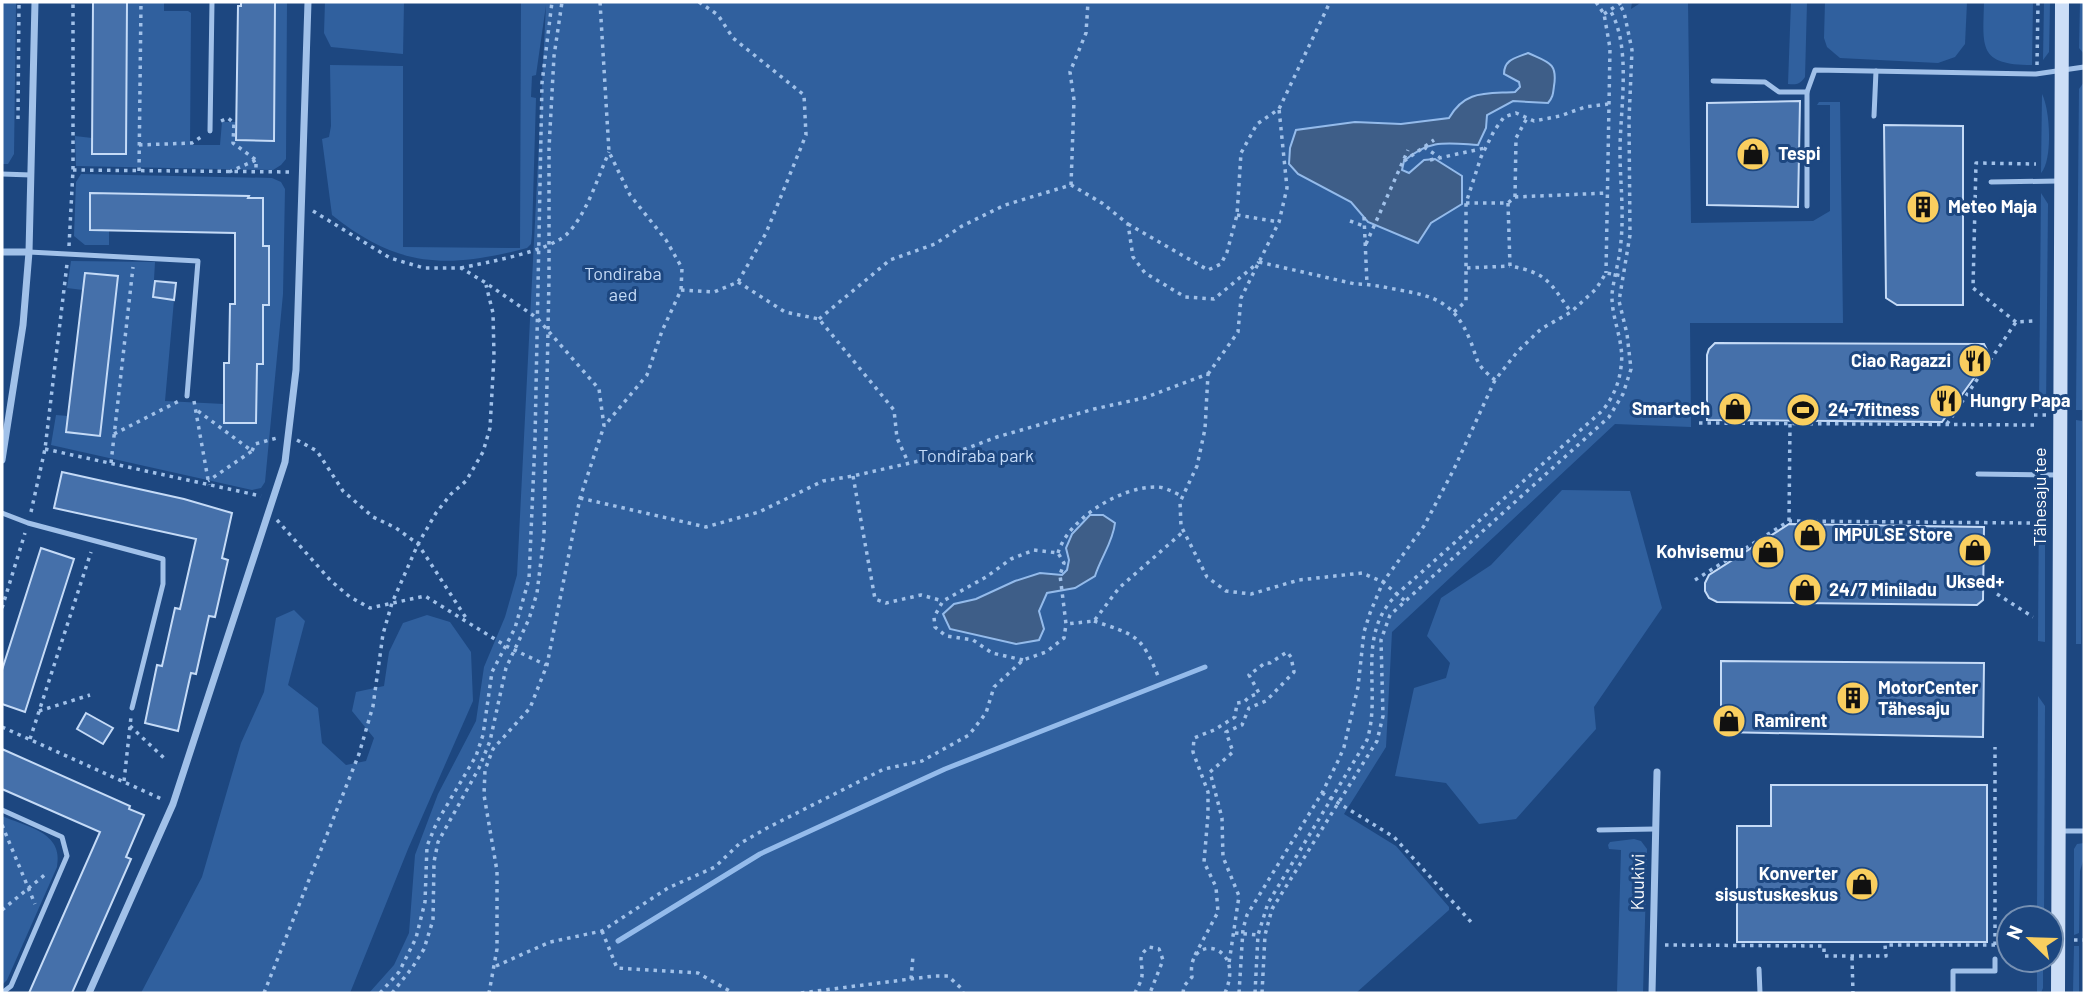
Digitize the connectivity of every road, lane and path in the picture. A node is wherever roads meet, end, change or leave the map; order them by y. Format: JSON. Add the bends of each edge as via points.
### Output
{"nodes":[{"id":1,"x":35,"y":2,"type":"edge"},
{"id":2,"x":73,"y":2,"type":"edge"},
{"id":3,"x":141,"y":2,"type":"edge"},
{"id":4,"x":212,"y":2,"type":"edge"},
{"id":5,"x":308,"y":2,"type":"edge"},
{"id":6,"x":552,"y":2,"type":"edge"},
{"id":7,"x":562,"y":2,"type":"edge"},
{"id":8,"x":600,"y":2,"type":"edge"},
{"id":9,"x":699,"y":2,"type":"edge"},
{"id":10,"x":1088,"y":2,"type":"edge"},
{"id":11,"x":1330,"y":2,"type":"edge"},
{"id":12,"x":1596,"y":2,"type":"edge"},
{"id":13,"x":1620,"y":2,"type":"edge"},
{"id":14,"x":2038,"y":2,"type":"edge"},
{"id":15,"x":2062,"y":2,"type":"edge"},
{"id":16,"x":1610,"y":10,"type":"junction"},
{"id":17,"x":1604,"y":14,"type":"junction"},
{"id":18,"x":2084,"y":67,"type":"edge"},
{"id":19,"x":1876,"y":71,"type":"junction"},
{"id":20,"x":2062,"y":71,"type":"junction"},
{"id":21,"x":2036,"y":74,"type":"junction"},
{"id":22,"x":1713,"y":81,"type":"dead end"},
{"id":23,"x":1807,"y":92,"type":"junction"},
{"id":24,"x":1608,"y":104,"type":"junction"},
{"id":25,"x":1279,"y":109,"type":"junction"},
{"id":26,"x":1874,"y":116,"type":"dead end"},
{"id":27,"x":1527,"y":118,"type":"junction"},
{"id":28,"x":210,"y":131,"type":"dead end"},
{"id":29,"x":1433,"y":140,"type":"dead end"},
{"id":30,"x":1424,"y":147,"type":"junction"},
{"id":31,"x":1485,"y":148,"type":"junction"},
{"id":32,"x":1408,"y":150,"type":"dead end"},
{"id":33,"x":609,"y":152,"type":"junction"},
{"id":34,"x":1441,"y":158,"type":"junction"},
{"id":35,"x":256,"y":160,"type":"dead end"},
{"id":36,"x":1430,"y":160,"type":"dead end"},
{"id":37,"x":1402,"y":162,"type":"junction"},
{"id":38,"x":2036,"y":164,"type":"dead end"},
{"id":39,"x":73,"y":170,"type":"junction"},
{"id":40,"x":139,"y":171,"type":"junction"},
{"id":41,"x":303,"y":171,"type":"junction"},
{"id":42,"x":228,"y":172,"type":"junction"},
{"id":43,"x":2,"y":174,"type":"edge"},
{"id":44,"x":31,"y":175,"type":"junction"},
{"id":45,"x":2062,"y":181,"type":"junction"},
{"id":46,"x":1991,"y":182,"type":"dead end"},
{"id":47,"x":1072,"y":185,"type":"junction"},
{"id":48,"x":1607,"y":193,"type":"junction"},
{"id":49,"x":1515,"y":197,"type":"junction"},
{"id":50,"x":1466,"y":203,"type":"junction"},
{"id":51,"x":1508,"y":203,"type":"junction"},
{"id":52,"x":302,"y":205,"type":"junction"},
{"id":53,"x":1807,"y":206,"type":"dead end"},
{"id":54,"x":1237,"y":215,"type":"junction"},
{"id":55,"x":1364,"y":217,"type":"dead end"},
{"id":56,"x":1350,"y":221,"type":"dead end"},
{"id":57,"x":1279,"y":222,"type":"junction"},
{"id":58,"x":1128,"y":224,"type":"junction"},
{"id":59,"x":1364,"y":226,"type":"junction"},
{"id":60,"x":548,"y":244,"type":"junction"},
{"id":61,"x":1366,"y":244,"type":"junction"},
{"id":62,"x":538,"y":249,"type":"junction"},
{"id":63,"x":2,"y":252,"type":"edge"},
{"id":64,"x":29,"y":252,"type":"junction"},
{"id":65,"x":69,"y":253,"type":"junction"},
{"id":66,"x":134,"y":257,"type":"junction"},
{"id":67,"x":1259,"y":262,"type":"junction"},
{"id":68,"x":1510,"y":266,"type":"junction"},
{"id":69,"x":461,"y":268,"type":"junction"},
{"id":70,"x":1467,"y":268,"type":"junction"},
{"id":71,"x":1606,"y":273,"type":"junction"},
{"id":72,"x":1616,"y":275,"type":"junction"},
{"id":73,"x":1623,"y":276,"type":"junction"},
{"id":74,"x":738,"y":282,"type":"junction"},
{"id":75,"x":486,"y":283,"type":"junction"},
{"id":76,"x":1367,"y":284,"type":"junction"},
{"id":77,"x":681,"y":290,"type":"junction"},
{"id":78,"x":1454,"y":312,"type":"junction"},
{"id":79,"x":1571,"y":312,"type":"junction"},
{"id":80,"x":537,"y":318,"type":"junction"},
{"id":81,"x":819,"y":319,"type":"junction"},
{"id":82,"x":2034,"y":321,"type":"dead end"},
{"id":83,"x":2016,"y":322,"type":"junction"},
{"id":84,"x":549,"y":331,"type":"junction"},
{"id":85,"x":1208,"y":374,"type":"junction"},
{"id":86,"x":1495,"y":380,"type":"junction"},
{"id":87,"x":187,"y":396,"type":"junction"},
{"id":88,"x":197,"y":411,"type":"junction"},
{"id":89,"x":1699,"y":423,"type":"dead end"},
{"id":90,"x":1790,"y":424,"type":"junction"},
{"id":91,"x":1946,"y":425,"type":"junction"},
{"id":92,"x":2034,"y":425,"type":"dead end"},
{"id":93,"x":604,"y":426,"type":"junction"},
{"id":94,"x":114,"y":433,"type":"junction"},
{"id":95,"x":288,"y":435,"type":"junction"},
{"id":96,"x":45,"y":449,"type":"junction"},
{"id":97,"x":252,"y":451,"type":"junction"},
{"id":98,"x":2,"y":460,"type":"edge"},
{"id":99,"x":908,"y":462,"type":"junction"},
{"id":100,"x":111,"y":463,"type":"junction"},
{"id":101,"x":1978,"y":474,"type":"dead end"},
{"id":102,"x":2060,"y":475,"type":"junction"},
{"id":103,"x":853,"y":476,"type":"junction"},
{"id":104,"x":208,"y":483,"type":"junction"},
{"id":105,"x":1182,"y":496,"type":"junction"},
{"id":106,"x":273,"y":498,"type":"junction"},
{"id":107,"x":580,"y":498,"type":"junction"},
{"id":108,"x":269,"y":511,"type":"junction"},
{"id":109,"x":2,"y":513,"type":"edge"},
{"id":110,"x":1788,"y":521,"type":"junction"},
{"id":111,"x":28,"y":523,"type":"junction"},
{"id":112,"x":2034,"y":523,"type":"dead end"},
{"id":113,"x":1184,"y":531,"type":"junction"},
{"id":114,"x":94,"y":540,"type":"junction"},
{"id":115,"x":418,"y":544,"type":"junction"},
{"id":116,"x":1058,"y":554,"type":"junction"},
{"id":117,"x":1695,"y":580,"type":"dead end"},
{"id":118,"x":1383,"y":582,"type":"junction"},
{"id":119,"x":1397,"y":594,"type":"junction"},
{"id":120,"x":1997,"y":594,"type":"dead end"},
{"id":121,"x":943,"y":601,"type":"junction"},
{"id":122,"x":1405,"y":601,"type":"junction"},
{"id":123,"x":392,"y":603,"type":"junction"},
{"id":124,"x":2,"y":608,"type":"edge"},
{"id":125,"x":2033,"y":617,"type":"dead end"},
{"id":126,"x":1094,"y":621,"type":"junction"},
{"id":127,"x":469,"y":623,"type":"junction"},
{"id":128,"x":1066,"y":624,"type":"junction"},
{"id":129,"x":506,"y":646,"type":"junction"},
{"id":130,"x":515,"y":650,"type":"junction"},
{"id":131,"x":1023,"y":660,"type":"junction"},
{"id":132,"x":547,"y":665,"type":"junction"},
{"id":133,"x":1158,"y":676,"type":"dead end"},
{"id":134,"x":90,"y":695,"type":"dead end"},
{"id":135,"x":132,"y":708,"type":"joint"},
{"id":136,"x":39,"y":711,"type":"junction"},
{"id":137,"x":130,"y":726,"type":"junction"},
{"id":138,"x":2,"y":727,"type":"edge"},
{"id":139,"x":30,"y":739,"type":"junction"},
{"id":140,"x":1995,"y":747,"type":"dead end"},
{"id":141,"x":164,"y":758,"type":"dead end"},
{"id":142,"x":1657,"y":772,"type":"dead end"},
{"id":143,"x":124,"y":781,"type":"junction"},
{"id":144,"x":1322,"y":793,"type":"junction"},
{"id":145,"x":1331,"y":798,"type":"junction"},
{"id":146,"x":1339,"y":803,"type":"junction"},
{"id":147,"x":173,"y":804,"type":"junction"},
{"id":148,"x":2,"y":810,"type":"edge"},
{"id":149,"x":2,"y":825,"type":"edge"},
{"id":150,"x":1655,"y":829,"type":"junction"},
{"id":151,"x":1599,"y":830,"type":"dead end"},
{"id":152,"x":2059,"y":831,"type":"junction"},
{"id":153,"x":2084,"y":831,"type":"edge"},
{"id":154,"x":67,"y":856,"type":"junction"},
{"id":155,"x":28,"y":888,"type":"junction"},
{"id":156,"x":1995,"y":904,"type":"edge"},
{"id":157,"x":2,"y":911,"type":"edge"},
{"id":158,"x":41,"y":917,"type":"junction"},
{"id":159,"x":1471,"y":922,"type":"dead end"},
{"id":160,"x":602,"y":931,"type":"junction"},
{"id":161,"x":1235,"y":933,"type":"junction"},
{"id":162,"x":1243,"y":933,"type":"junction"},
{"id":163,"x":1258,"y":935,"type":"junction"},
{"id":164,"x":1265,"y":935,"type":"junction"},
{"id":165,"x":1665,"y":945,"type":"dead end"},
{"id":166,"x":1995,"y":945,"type":"edge"},
{"id":167,"x":1195,"y":955,"type":"junction"},
{"id":168,"x":913,"y":956,"type":"dead end"},
{"id":169,"x":1852,"y":957,"type":"junction"},
{"id":170,"x":1229,"y":963,"type":"junction"},
{"id":171,"x":494,"y":967,"type":"junction"},
{"id":172,"x":1759,"y":969,"type":"dead end"},
{"id":173,"x":1995,"y":971,"type":"edge"},
{"id":174,"x":911,"y":979,"type":"junction"},
{"id":175,"x":2,"y":993,"type":"edge"},
{"id":176,"x":89,"y":993,"type":"edge"},
{"id":177,"x":264,"y":993,"type":"edge"},
{"id":178,"x":380,"y":993,"type":"edge"},
{"id":179,"x":392,"y":993,"type":"edge"},
{"id":180,"x":489,"y":993,"type":"edge"},
{"id":181,"x":733,"y":993,"type":"edge"},
{"id":182,"x":801,"y":993,"type":"edge"},
{"id":183,"x":963,"y":993,"type":"edge"},
{"id":184,"x":1135,"y":993,"type":"edge"},
{"id":185,"x":1150,"y":993,"type":"edge"},
{"id":186,"x":1183,"y":993,"type":"edge"},
{"id":187,"x":1225,"y":993,"type":"edge"},
{"id":188,"x":1239,"y":993,"type":"edge"},
{"id":189,"x":1255,"y":993,"type":"edge"},
{"id":190,"x":1262,"y":993,"type":"edge"},
{"id":191,"x":1652,"y":993,"type":"edge"},
{"id":192,"x":1760,"y":993,"type":"edge"},
{"id":193,"x":1853,"y":993,"type":"edge"},
{"id":194,"x":1953,"y":993,"type":"edge"},
{"id":195,"x":2058,"y":993,"type":"edge"}],
"edges":[{"from":1,"to":44,"type":"street"},
{"from":2,"to":39,"type":"path"},
{"from":3,"to":40,"type":"path"},
{"from":4,"to":28,"type":"lane"},
{"from":5,"to":41,"type":"street"},
{"from":6,"to":62,"type":"path","via":[[542,83]]},
{"from":7,"to":60,"type":"path","via":[[554,56]]},
{"from":8,"to":33,"type":"path"},
{"from":9,"to":74,"type":"path","via":[[718,15],[733,38],[804,95],[806,135],[765,233]]},
{"from":10,"to":47,"type":"path","via":[[1086,33],[1070,72],[1074,100]]},
{"from":11,"to":25,"type":"path"},
{"from":12,"to":17,"type":"path"},
{"from":13,"to":16,"type":"path"},
{"from":13,"to":73,"type":"path","via":[[1632,50],[1630,235]]},
{"from":14,"to":21,"type":"path"},
{"from":15,"to":20,"type":"street","name":"Tähesaju tee"},
{"from":16,"to":17,"type":"path"},
{"from":16,"to":72,"type":"path","via":[[1617,20],[1622,58],[1623,218]]},
{"from":17,"to":24,"type":"path","via":[[1610,48]]},
{"from":18,"to":20,"type":"lane"},
{"from":19,"to":21,"type":"lane"},
{"from":19,"to":23,"type":"lane","via":[[1815,70]]},
{"from":19,"to":26,"type":"lane"},
{"from":20,"to":21,"type":"lane"},
{"from":20,"to":45,"type":"street","name":"Tähesaju tee"},
{"from":22,"to":23,"type":"lane","via":[[1765,82],[1779,92]]},
{"from":23,"to":53,"type":"lane"},
{"from":24,"to":27,"type":"path","via":[[1560,117]]},
{"from":24,"to":48,"type":"path"},
{"from":25,"to":54,"type":"path","via":[[1257,124],[1241,153]]},
{"from":25,"to":57,"type":"path","via":[[1287,187]]},
{"from":27,"to":31,"type":"path","via":[[1516,113],[1504,117]]},
{"from":27,"to":49,"type":"path","via":[[1516,138]]},
{"from":29,"to":30,"type":"path"},
{"from":30,"to":34,"type":"path"},
{"from":30,"to":37,"type":"path"},
{"from":31,"to":34,"type":"path"},
{"from":31,"to":50,"type":"path"},
{"from":32,"to":37,"type":"path"},
{"from":33,"to":60,"type":"path","via":[[585,208],[565,235]]},
{"from":33,"to":77,"type":"path","via":[[629,195],[666,240],[682,268]]},
{"from":34,"to":36,"type":"path"},
{"from":35,"to":42,"type":"path"},
{"from":37,"to":61,"type":"path"},
{"from":38,"to":83,"type":"path","via":[[1976,163],[1973,288]]},
{"from":39,"to":40,"type":"path"},
{"from":39,"to":65,"type":"path"},
{"from":40,"to":42,"type":"path"},
{"from":41,"to":42,"type":"path"},
{"from":41,"to":52,"type":"street"},
{"from":43,"to":44,"type":"lane"},
{"from":44,"to":64,"type":"street"},
{"from":45,"to":46,"type":"lane"},
{"from":45,"to":102,"type":"street","name":"Tähesaju tee"},
{"from":47,"to":58,"type":"path"},
{"from":47,"to":81,"type":"path","via":[[1005,205],[934,244],[890,260]]},
{"from":48,"to":49,"type":"path"},
{"from":48,"to":71,"type":"path"},
{"from":49,"to":51,"type":"path"},
{"from":50,"to":51,"type":"path"},
{"from":50,"to":70,"type":"path"},
{"from":51,"to":68,"type":"path"},
{"from":52,"to":69,"type":"path","via":[[390,258],[424,268]]},
{"from":52,"to":95,"type":"street","via":[[296,370]]},
{"from":54,"to":57,"type":"path"},
{"from":54,"to":58,"type":"path","via":[[1221,264],[1208,270]]},
{"from":55,"to":59,"type":"path"},
{"from":56,"to":59,"type":"path"},
{"from":57,"to":67,"type":"path"},
{"from":58,"to":67,"type":"path","via":[[1133,257],[1145,273],[1185,297],[1214,299]]},
{"from":59,"to":61,"type":"path"},
{"from":60,"to":62,"type":"path"},
{"from":60,"to":84,"type":"path"},
{"from":61,"to":76,"type":"path"},
{"from":62,"to":69,"type":"path"},
{"from":62,"to":80,"type":"path"},
{"from":63,"to":64,"type":"street"},
{"from":64,"to":65,"type":"lane"},
{"from":64,"to":98,"type":"street"},
{"from":65,"to":66,"type":"lane"},
{"from":65,"to":96,"type":"path"},
{"from":66,"to":87,"type":"lane","via":[[198,261]]},
{"from":66,"to":94,"type":"path"},
{"from":67,"to":76,"type":"path"},
{"from":67,"to":85,"type":"path","via":[[1241,298],[1238,332]]},
{"from":68,"to":70,"type":"path"},
{"from":68,"to":79,"type":"path","via":[[1534,270],[1549,281]]},
{"from":69,"to":75,"type":"path"},
{"from":70,"to":78,"type":"path","via":[[1466,301]]},
{"from":71,"to":72,"type":"path"},
{"from":71,"to":79,"type":"path"},
{"from":72,"to":73,"type":"path"},
{"from":72,"to":119,"type":"path","via":[[1612,293],[1622,363],[1613,397]]},
{"from":73,"to":122,"type":"path","via":[[1619,301],[1631,369],[1609,417]]},
{"from":74,"to":77,"type":"path","via":[[714,292]]},
{"from":74,"to":81,"type":"path","via":[[785,312]]},
{"from":75,"to":80,"type":"path"},
{"from":75,"to":115,"type":"path","via":[[494,330],[490,428],[467,481],[436,513]]},
{"from":76,"to":78,"type":"path","via":[[1429,295]]},
{"from":77,"to":93,"type":"path","via":[[647,375]]},
{"from":78,"to":86,"type":"path","via":[[1475,360]]},
{"from":79,"to":86,"type":"path","via":[[1541,329]]},
{"from":80,"to":84,"type":"path"},
{"from":80,"to":129,"type":"path","via":[[529,579]]},
{"from":81,"to":99,"type":"path","via":[[894,410],[897,438]]},
{"from":82,"to":83,"type":"path"},
{"from":83,"to":91,"type":"path"},
{"from":84,"to":93,"type":"path","via":[[599,389]]},
{"from":84,"to":130,"type":"path","via":[[542,565],[537,593]]},
{"from":85,"to":99,"type":"path","via":[[1144,398]]},
{"from":85,"to":105,"type":"path","via":[[1205,429],[1197,466]]},
{"from":86,"to":118,"type":"path","via":[[1424,526]]},
{"from":87,"to":88,"type":"path","via":[[196,403]]},
{"from":87,"to":94,"type":"path"},
{"from":88,"to":97,"type":"path"},
{"from":88,"to":104,"type":"path"},
{"from":89,"to":90,"type":"path"},
{"from":90,"to":91,"type":"path"},
{"from":90,"to":110,"type":"path"},
{"from":91,"to":92,"type":"path"},
{"from":93,"to":107,"type":"path"},
{"from":94,"to":100,"type":"path"},
{"from":95,"to":97,"type":"path","via":[[255,444]]},
{"from":95,"to":106,"type":"street"},
{"from":95,"to":115,"type":"path","via":[[317,451],[343,491],[373,517]]},
{"from":96,"to":100,"type":"path"},
{"from":96,"to":111,"type":"path"},
{"from":97,"to":104,"type":"path"},
{"from":99,"to":103,"type":"path"},
{"from":100,"to":104,"type":"path"},
{"from":101,"to":102,"type":"lane"},
{"from":102,"to":152,"type":"street","name":"Tähesaju tee"},
{"from":103,"to":107,"type":"path","via":[[823,481],[759,512],[706,527]]},
{"from":103,"to":121,"type":"path","via":[[874,599],[886,603],[921,595]]},
{"from":104,"to":106,"type":"path"},
{"from":105,"to":113,"type":"path"},
{"from":105,"to":116,"type":"path","via":[[1158,487],[1130,491],[1086,514],[1062,540]]},
{"from":106,"to":108,"type":"street"},
{"from":107,"to":132,"type":"path"},
{"from":108,"to":123,"type":"path","via":[[350,597],[370,608]]},
{"from":108,"to":147,"type":"street"},
{"from":109,"to":111,"type":"lane"},
{"from":110,"to":112,"type":"path"},
{"from":110,"to":117,"type":"path"},
{"from":111,"to":114,"type":"lane"},
{"from":111,"to":124,"type":"path"},
{"from":113,"to":118,"type":"path","via":[[1207,577],[1226,591],[1251,594],[1299,580],[1362,573]]},
{"from":113,"to":126,"type":"path","via":[[1119,588]]},
{"from":114,"to":135,"type":"lane","via":[[163,559],[163,584]]},
{"from":114,"to":136,"type":"path"},
{"from":115,"to":123,"type":"path"},
{"from":115,"to":127,"type":"path"},
{"from":116,"to":121,"type":"path","via":[[1034,550],[1011,559]]},
{"from":116,"to":128,"type":"path","via":[[1064,563],[1060,575]]},
{"from":118,"to":119,"type":"path"},
{"from":118,"to":144,"type":"path","via":[[1364,632],[1358,687],[1344,747]]},
{"from":119,"to":122,"type":"path"},
{"from":119,"to":145,"type":"path","via":[[1379,620],[1374,639],[1367,740]]},
{"from":120,"to":125,"type":"path"},
{"from":121,"to":131,"type":"path","via":[[934,628],[946,636],[974,640],[992,653]]},
{"from":122,"to":146,"type":"path","via":[[1390,615],[1381,640],[1383,716],[1377,741]]},
{"from":123,"to":127,"type":"path","via":[[425,596]]},
{"from":123,"to":177,"type":"path","via":[[359,754]]},
{"from":126,"to":128,"type":"path"},
{"from":126,"to":133,"type":"path","via":[[1132,634],[1148,650]]},
{"from":127,"to":129,"type":"path"},
{"from":128,"to":131,"type":"path","via":[[1064,638],[1046,652]]},
{"from":129,"to":130,"type":"path"},
{"from":129,"to":178,"type":"path","via":[[492,672],[476,756],[427,846],[425,902],[416,938],[399,972]]},
{"from":130,"to":132,"type":"path"},
{"from":130,"to":179,"type":"path","via":[[500,690],[490,741],[438,842],[433,920],[424,949]]},
{"from":131,"to":160,"type":"path","via":[[994,687],[986,713],[969,734],[922,761],[884,769],[767,828],[739,844],[715,867],[668,888]]},
{"from":132,"to":171,"type":"path","via":[[530,708],[493,749],[485,770],[497,871]]},
{"from":134,"to":136,"type":"path"},
{"from":135,"to":137,"type":"path"},
{"from":136,"to":139,"type":"path"},
{"from":137,"to":141,"type":"path"},
{"from":137,"to":143,"type":"path"},
{"from":138,"to":139,"type":"path"},
{"from":139,"to":143,"type":"path"},
{"from":140,"to":156,"type":"path"},
{"from":142,"to":150,"type":"street","name":"Kuukivi"},
{"from":143,"to":147,"type":"path"},
{"from":144,"to":145,"type":"path"},
{"from":144,"to":162,"type":"path","via":[[1247,915]]},
{"from":145,"to":146,"type":"path"},
{"from":145,"to":163,"type":"path","via":[[1268,902]]},
{"from":146,"to":159,"type":"path","via":[[1394,837]]},
{"from":146,"to":164,"type":"path","via":[[1272,909]]},
{"from":147,"to":176,"type":"street"},
{"from":148,"to":154,"type":"lane","via":[[62,837]]},
{"from":149,"to":155,"type":"path"},
{"from":150,"to":151,"type":"lane"},
{"from":150,"to":191,"type":"street","name":"Kuukivi"},
{"from":152,"to":153,"type":"lane"},
{"from":152,"to":195,"type":"street","name":"Tähesaju tee"},
{"from":154,"to":155,"type":"path"},
{"from":154,"to":158,"type":"lane"},
{"from":155,"to":157,"type":"path"},
{"from":155,"to":158,"type":"path"},
{"from":158,"to":175,"type":"lane","via":[[11,986]]},
{"from":160,"to":171,"type":"path","via":[[550,942]]},
{"from":160,"to":181,"type":"path","via":[[617,968],[698,973]]},
{"from":161,"to":162,"type":"path"},
{"from":161,"to":167,"type":"path","via":[[1239,896],[1223,857],[1222,817],[1210,772],[1233,752],[1226,732],[1242,725],[1249,708],[1266,701],[1294,672],[1287,652],[1249,675],[1259,693],[1237,703],[1235,716],[1194,738],[1193,751],[1208,792],[1203,862],[1216,887],[1218,912]]},
{"from":161,"to":170,"type":"path"},
{"from":162,"to":163,"type":"path"},
{"from":162,"to":188,"type":"path"},
{"from":163,"to":164,"type":"path"},
{"from":163,"to":189,"type":"path"},
{"from":164,"to":190,"type":"path"},
{"from":165,"to":169,"type":"path","via":[[1824,946],[1824,957]]},
{"from":166,"to":169,"type":"path","via":[[1885,945],[1885,956]]},
{"from":167,"to":170,"type":"path","via":[[1216,948]]},
{"from":167,"to":186,"type":"path","via":[[1190,965],[1192,977]]},
{"from":168,"to":174,"type":"path"},
{"from":169,"to":193,"type":"path"},
{"from":170,"to":187,"type":"path"},
{"from":171,"to":180,"type":"path"},
{"from":172,"to":192,"type":"lane"},
{"from":173,"to":194,"type":"lane","via":[[1953,971]]},
{"from":174,"to":182,"type":"path"},
{"from":174,"to":183,"type":"path","via":[[948,976]]},
{"from":184,"to":185,"type":"path","via":[[1142,976],[1139,959],[1149,947],[1159,949],[1163,960]]}]}
